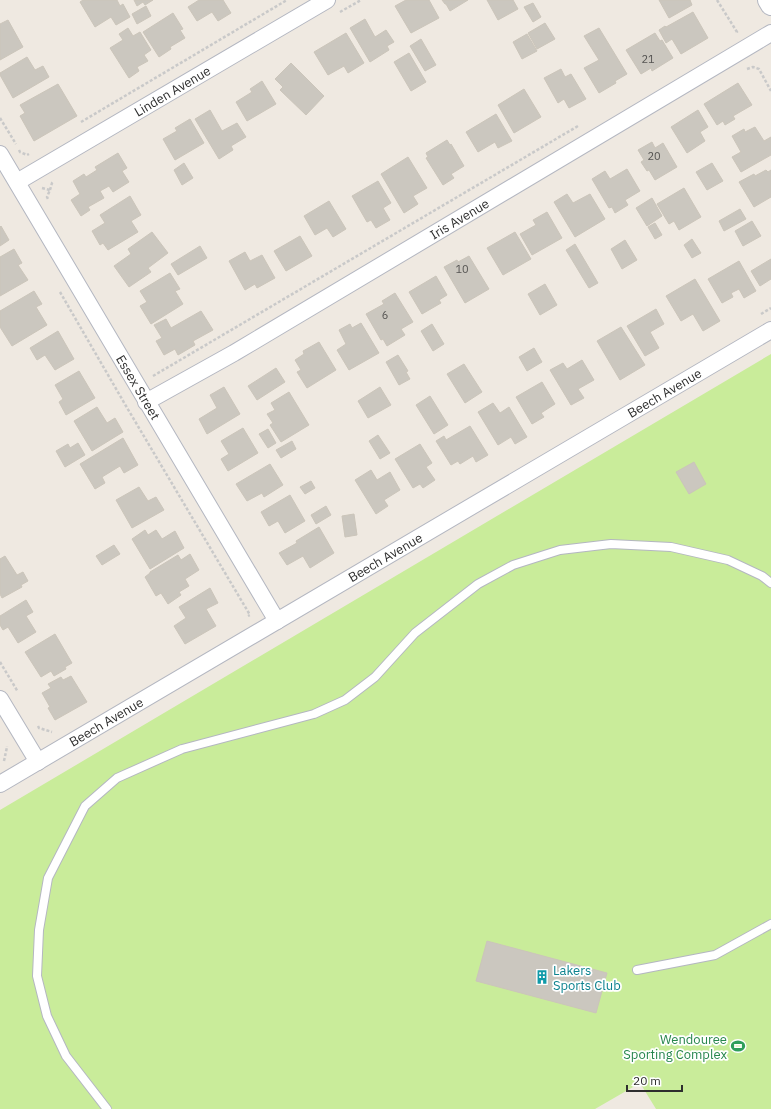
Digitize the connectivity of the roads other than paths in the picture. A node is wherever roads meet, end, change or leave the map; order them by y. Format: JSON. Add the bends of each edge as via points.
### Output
{"nodes":[{"id":1,"x":327,"y":0,"type":"edge"},
{"id":2,"x":768,"y":0,"type":"edge"},
{"id":3,"x":771,"y":6,"type":"edge"},
{"id":4,"x":771,"y":33,"type":"edge"},
{"id":5,"x":0,"y":154,"type":"edge"},
{"id":6,"x":17,"y":182,"type":"junction"},
{"id":7,"x":771,"y":330,"type":"edge"},
{"id":8,"x":146,"y":402,"type":"junction"},
{"id":9,"x":771,"y":583,"type":"edge"},
{"id":10,"x":276,"y":621,"type":"junction"},
{"id":11,"x":0,"y":699,"type":"edge"},
{"id":12,"x":38,"y":762,"type":"junction"},
{"id":13,"x":0,"y":784,"type":"edge"},
{"id":14,"x":771,"y":924,"type":"edge"},
{"id":15,"x":637,"y":970,"type":"dead end"},
{"id":16,"x":107,"y":1109,"type":"edge"}],
"edges":[{"from":1,"to":6,"type":"street","name":"Linden Avenue"},
{"from":2,"to":3,"type":"street"},
{"from":4,"to":8,"type":"street","name":"Iris Avenue","via":[[234,353]]},
{"from":5,"to":6,"type":"street","name":"Essex Street"},
{"from":6,"to":8,"type":"street","name":"Essex Street"},
{"from":7,"to":10,"type":"street","name":"Beech Avenue"},
{"from":8,"to":10,"type":"street","name":"Essex Street"},
{"from":9,"to":16,"type":"lane","via":[[728,560],[671,547],[611,544],[560,550],[513,565],[478,584],[415,632],[375,677],[345,700],[314,714],[182,749],[117,778],[85,806],[48,878],[39,930],[37,976],[47,1016],[66,1056]]},
{"from":10,"to":12,"type":"street","name":"Beech Avenue"},
{"from":11,"to":12,"type":"street"},
{"from":12,"to":13,"type":"street","name":"Beech Avenue"},
{"from":14,"to":15,"type":"lane","via":[[715,955]]}]}
